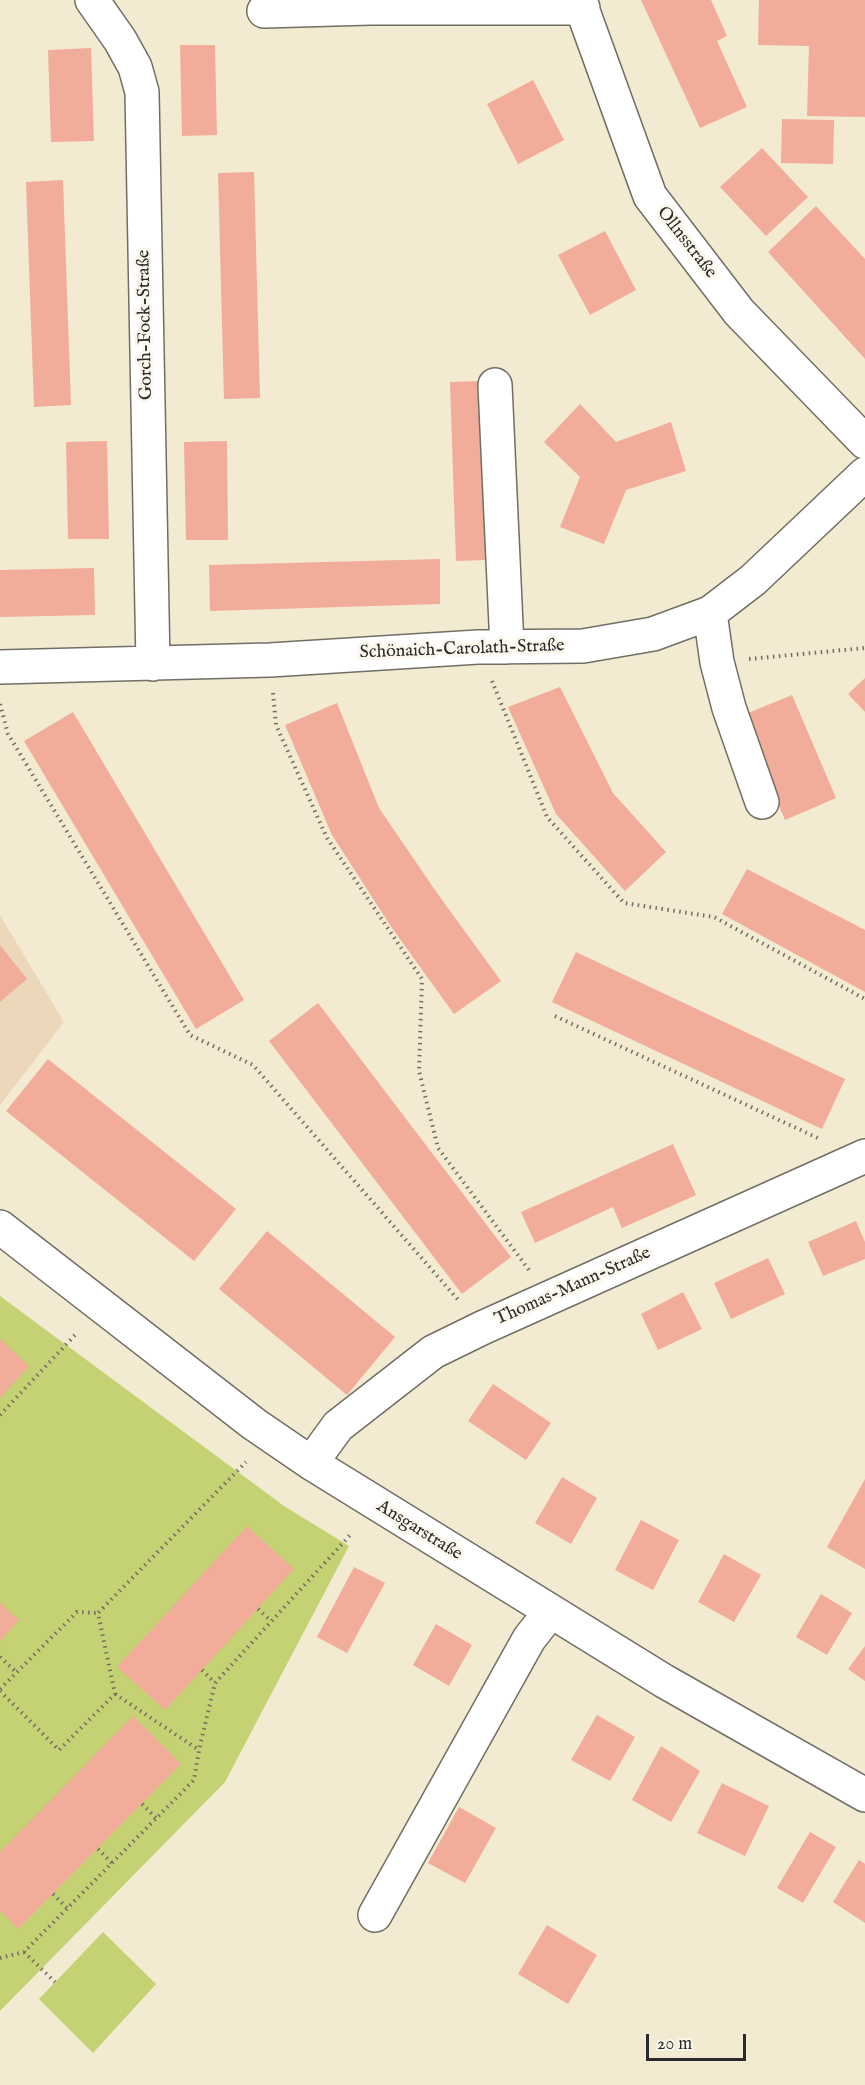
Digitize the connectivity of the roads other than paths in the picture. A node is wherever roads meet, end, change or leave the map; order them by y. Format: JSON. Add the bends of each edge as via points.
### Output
{"nodes":[{"id":1,"x":92,"y":0,"type":"edge"},
{"id":2,"x":370,"y":4,"type":"edge"},
{"id":3,"x":581,"y":4,"type":"edge"},
{"id":4,"x":264,"y":11,"type":"dead end"},
{"id":5,"x":495,"y":385,"type":"dead end"},
{"id":6,"x":865,"y":442,"type":"edge"},
{"id":7,"x":865,"y":474,"type":"edge"},
{"id":8,"x":710,"y":613,"type":"junction"},
{"id":9,"x":492,"y":647,"type":"junction"},
{"id":10,"x":153,"y":664,"type":"junction"},
{"id":11,"x":0,"y":667,"type":"edge"},
{"id":12,"x":762,"y":802,"type":"dead end"},
{"id":13,"x":863,"y":1157,"type":"edge"},
{"id":14,"x":0,"y":1227,"type":"edge"},
{"id":15,"x":311,"y":1463,"type":"junction"},
{"id":16,"x":550,"y":1612,"type":"junction"},
{"id":17,"x":865,"y":1796,"type":"edge"},
{"id":18,"x":375,"y":1915,"type":"dead end"}],
"edges":[{"from":1,"to":10,"type":"street","name":"Gorch-Fock-Straße","via":[[135,67],[142,92]]},
{"from":2,"to":3,"type":"street"},
{"from":2,"to":4,"type":"street"},
{"from":3,"to":6,"type":"street","name":"Ollnsstraße","via":[[650,196],[739,312]]},
{"from":5,"to":9,"type":"street"},
{"from":7,"to":8,"type":"street","name":"Schönaich-Carolath-Straße","via":[[753,580]]},
{"from":8,"to":9,"type":"street","name":"Schönaich-Carolath-Straße","via":[[652,634],[583,646]]},
{"from":8,"to":12,"type":"street","via":[[729,708]]},
{"from":9,"to":10,"type":"street","name":"Schönaich-Carolath-Straße"},
{"from":10,"to":11,"type":"street","name":"Schönaich-Carolath-Straße"},
{"from":13,"to":15,"type":"street","name":"Thomas-Mann-Straße","via":[[433,1352],[338,1426]]},
{"from":14,"to":15,"type":"street","name":"Ansgarstraße","via":[[254,1424]]},
{"from":15,"to":16,"type":"street","name":"Ansgarstraße"},
{"from":16,"to":17,"type":"street","name":"Ansgarstraße"},
{"from":16,"to":18,"type":"street","via":[[529,1639]]}]}
